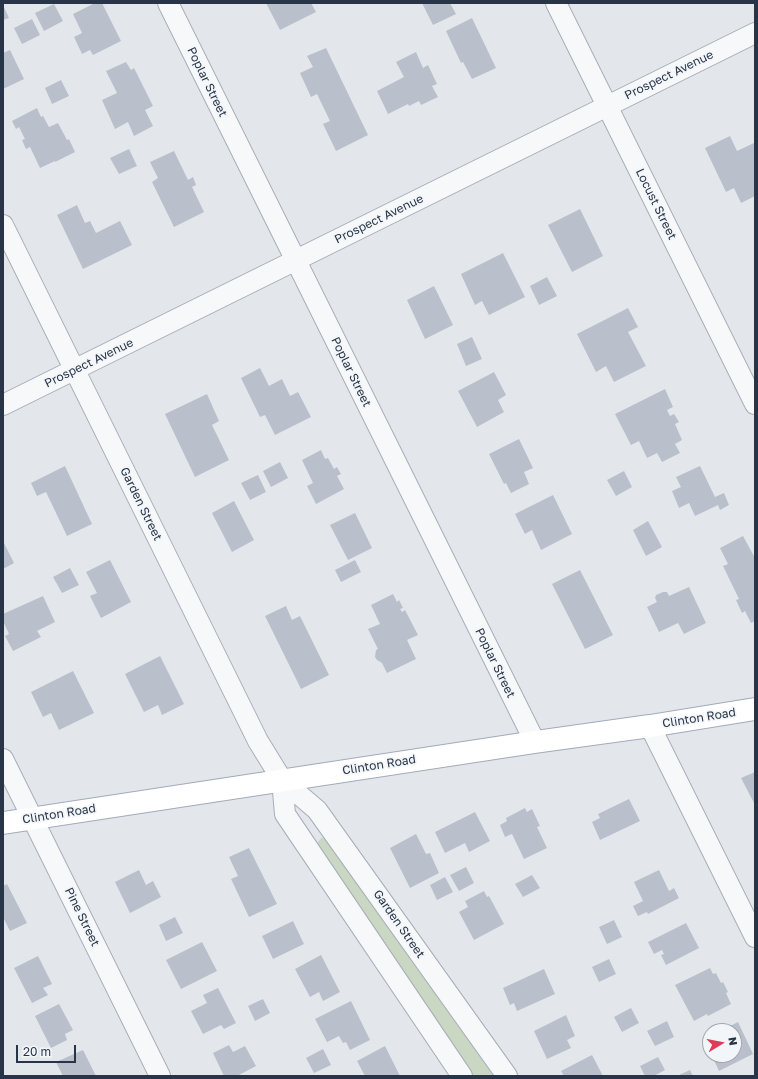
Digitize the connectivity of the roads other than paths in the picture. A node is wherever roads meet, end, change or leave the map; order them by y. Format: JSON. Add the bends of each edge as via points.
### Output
{"nodes":[{"id":1,"x":168,"y":3,"type":"edge"},
{"id":2,"x":556,"y":3,"type":"edge"},
{"id":3,"x":755,"y":33,"type":"edge"},
{"id":4,"x":607,"y":106,"type":"junction"},
{"id":5,"x":3,"y":225,"type":"edge"},
{"id":6,"x":296,"y":260,"type":"junction"},
{"id":7,"x":75,"y":370,"type":"junction"},
{"id":8,"x":755,"y":404,"type":"edge"},
{"id":9,"x":3,"y":405,"type":"edge"},
{"id":10,"x":755,"y":708,"type":"edge"},
{"id":11,"x":650,"y":726,"type":"junction"},
{"id":12,"x":535,"y":742,"type":"junction"},
{"id":13,"x":3,"y":759,"type":"edge"},
{"id":14,"x":282,"y":780,"type":"junction"},
{"id":15,"x":33,"y":818,"type":"junction"},
{"id":16,"x":3,"y":823,"type":"edge"},
{"id":17,"x":755,"y":937,"type":"edge"},
{"id":18,"x":160,"y":1076,"type":"edge"},
{"id":19,"x":462,"y":1076,"type":"edge"},
{"id":20,"x":507,"y":1076,"type":"edge"}],
"edges":[{"from":1,"to":6,"type":"street","name":"Poplar Street"},
{"from":2,"to":4,"type":"street","name":"Locust Street"},
{"from":3,"to":4,"type":"street","name":"Prospect Avenue"},
{"from":4,"to":6,"type":"street","name":"Prospect Avenue"},
{"from":4,"to":8,"type":"street","name":"Locust Street"},
{"from":5,"to":7,"type":"street","name":"Garden Street"},
{"from":6,"to":7,"type":"street","name":"Prospect Avenue"},
{"from":6,"to":12,"type":"street","name":"Poplar Street"},
{"from":7,"to":9,"type":"street","name":"Prospect Avenue"},
{"from":7,"to":14,"type":"street","name":"Garden Street","via":[[258,741]]},
{"from":10,"to":11,"type":"main road","name":"Clinton Road"},
{"from":11,"to":12,"type":"main road","name":"Clinton Road"},
{"from":11,"to":17,"type":"street"},
{"from":12,"to":14,"type":"main road","name":"Clinton Road"},
{"from":13,"to":15,"type":"street","name":"Pine Street"},
{"from":14,"to":15,"type":"main road","name":"Clinton Road"},
{"from":14,"to":19,"type":"street","name":"Garden Street","via":[[285,814]]},
{"from":14,"to":20,"type":"street","name":"Garden Street","via":[[317,810]]},
{"from":15,"to":16,"type":"main road","name":"Clinton Road"},
{"from":15,"to":18,"type":"street","name":"Pine Street"}]}
